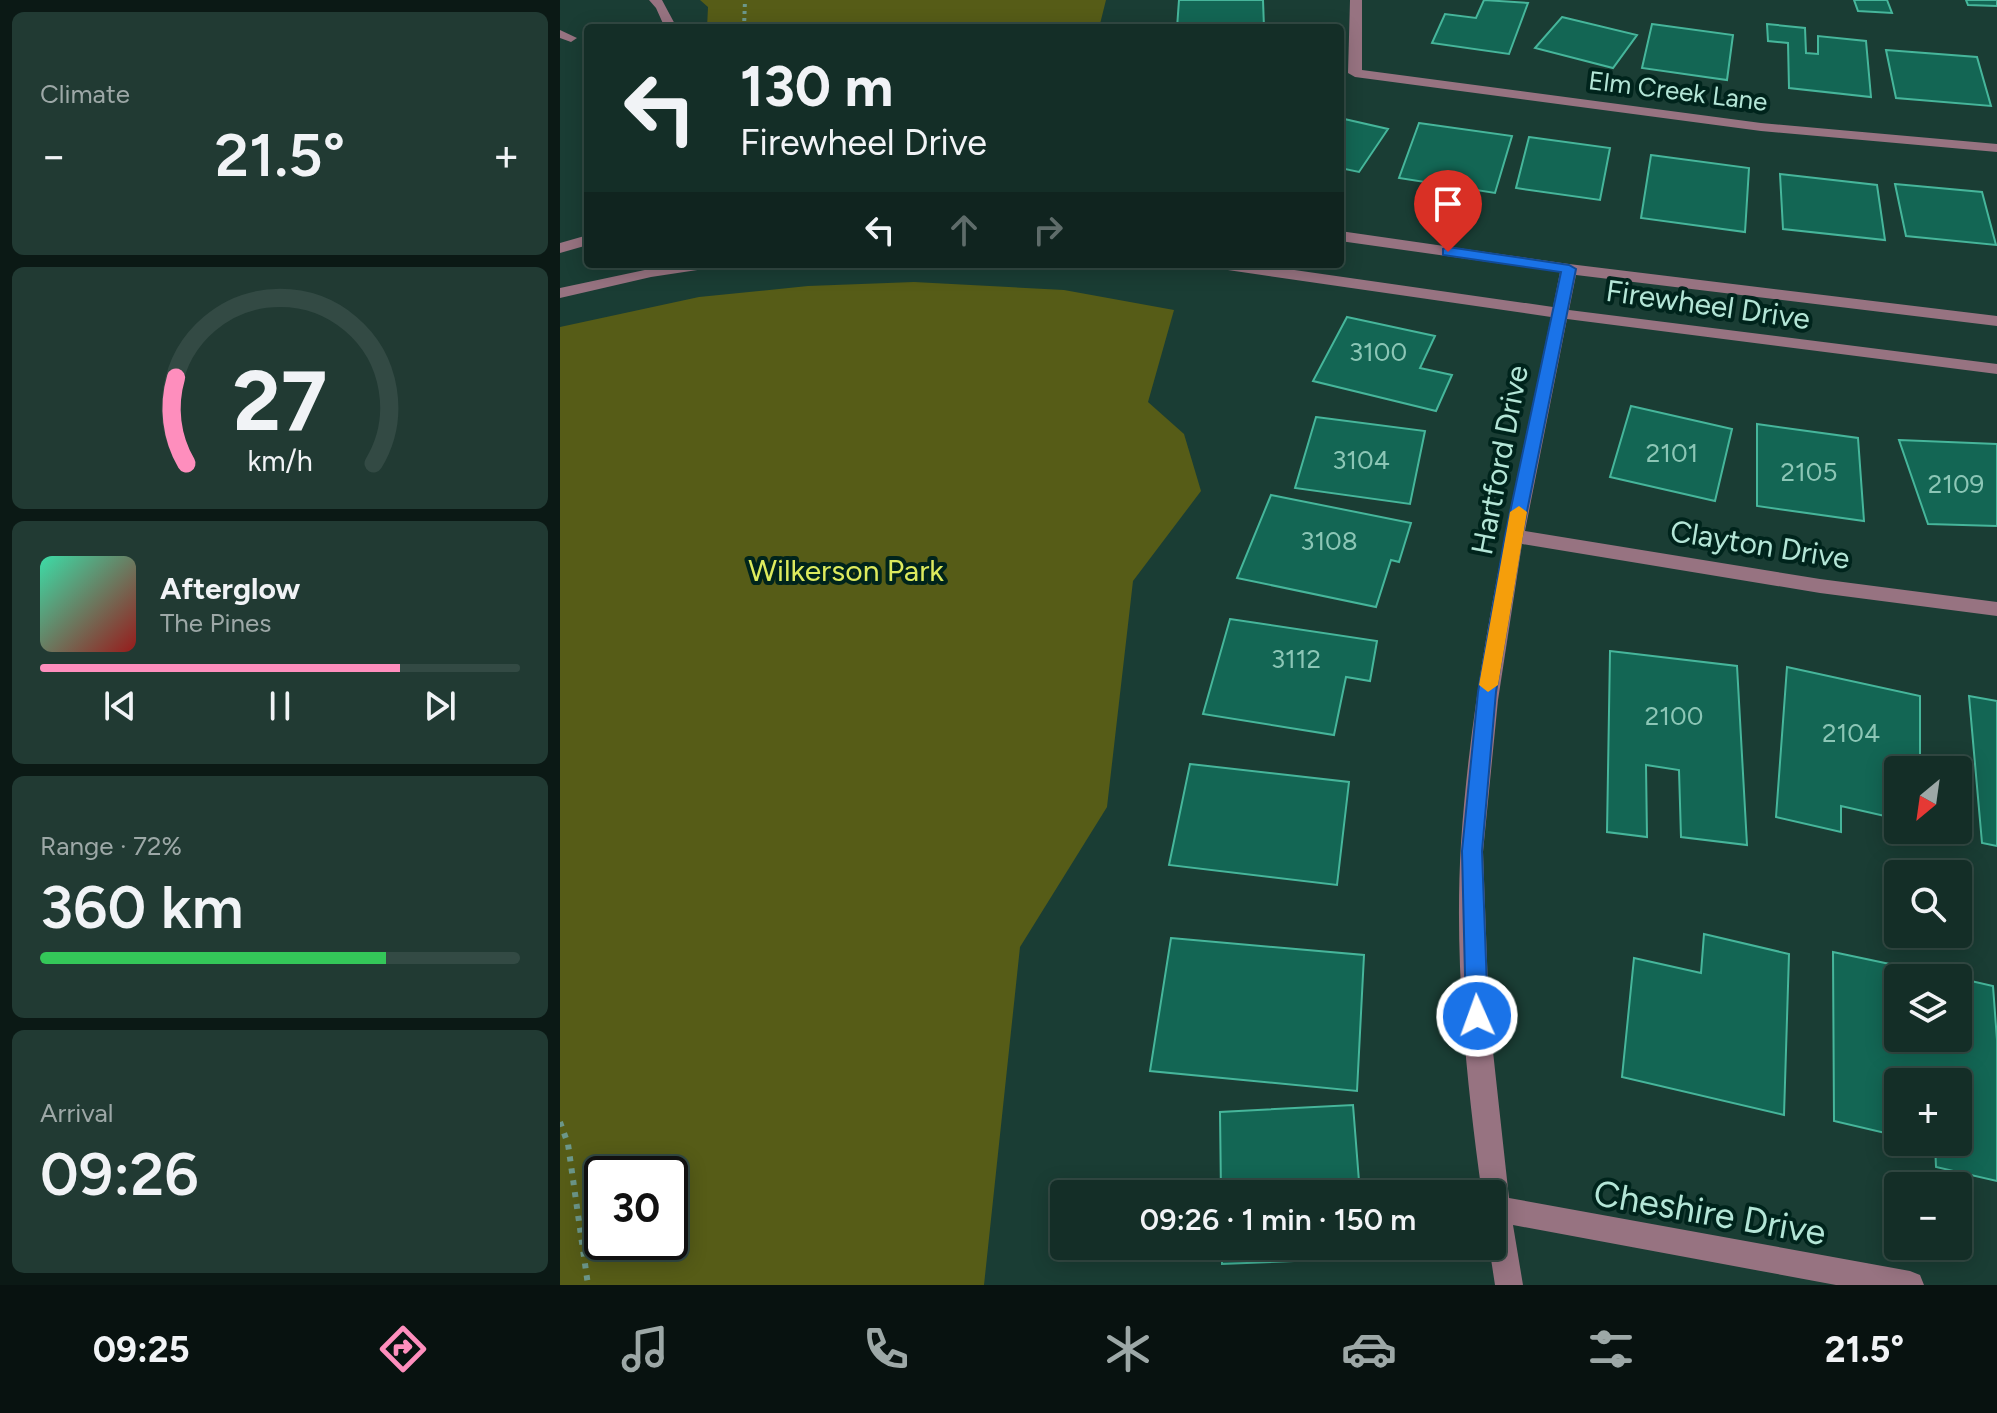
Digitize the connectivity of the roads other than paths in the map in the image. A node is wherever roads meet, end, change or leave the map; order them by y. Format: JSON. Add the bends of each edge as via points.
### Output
{"nodes":[{"id":1,"x":655,"y":0,"type":"edge"},
{"id":2,"x":1356,"y":0,"type":"edge"},
{"id":3,"x":669,"y":24,"type":"edge"},
{"id":4,"x":1997,"y":148,"type":"edge"},
{"id":5,"x":1344,"y":237,"type":"edge"},
{"id":6,"x":584,"y":241,"type":"edge"},
{"id":7,"x":560,"y":248,"type":"edge"},
{"id":8,"x":650,"y":268,"type":"edge"},
{"id":9,"x":1249,"y":268,"type":"edge"},
{"id":10,"x":1569,"y":269,"type":"junction"},
{"id":11,"x":560,"y":293,"type":"edge"},
{"id":12,"x":1560,"y":313,"type":"junction"},
{"id":13,"x":1997,"y":321,"type":"edge"},
{"id":14,"x":1997,"y":369,"type":"edge"},
{"id":15,"x":1513,"y":536,"type":"junction"},
{"id":16,"x":1997,"y":609,"type":"edge"},
{"id":17,"x":1493,"y":1180,"type":"edge"},
{"id":18,"x":1506,"y":1211,"type":"edge"},
{"id":19,"x":1505,"y":1260,"type":"edge"},
{"id":20,"x":1509,"y":1285,"type":"edge"},
{"id":21,"x":1910,"y":1285,"type":"edge"}],
"edges":[{"from":1,"to":3,"type":"street"},
{"from":2,"to":4,"type":"street","name":"Elm Creek Lane","via":[[1355,73],[1761,127]]},
{"from":5,"to":10,"type":"street","name":"Firewheel Drive"},
{"from":6,"to":7,"type":"street"},
{"from":8,"to":11,"type":"street"},
{"from":9,"to":12,"type":"street","name":"Firewheel Drive"},
{"from":10,"to":12,"type":"street","name":"Hartford Drive"},
{"from":10,"to":13,"type":"street","name":"Firewheel Drive"},
{"from":12,"to":14,"type":"street","name":"Firewheel Drive"},
{"from":12,"to":15,"type":"street","name":"Hartford Drive"},
{"from":15,"to":16,"type":"street","name":"Clayton Drive"},
{"from":15,"to":17,"type":"street","name":"Hartford Drive","via":[[1487,692],[1472,851],[1477,1016]]},
{"from":18,"to":21,"type":"street","name":"Cheshire Drive"},
{"from":19,"to":20,"type":"street","name":"Hartford Drive"}]}
